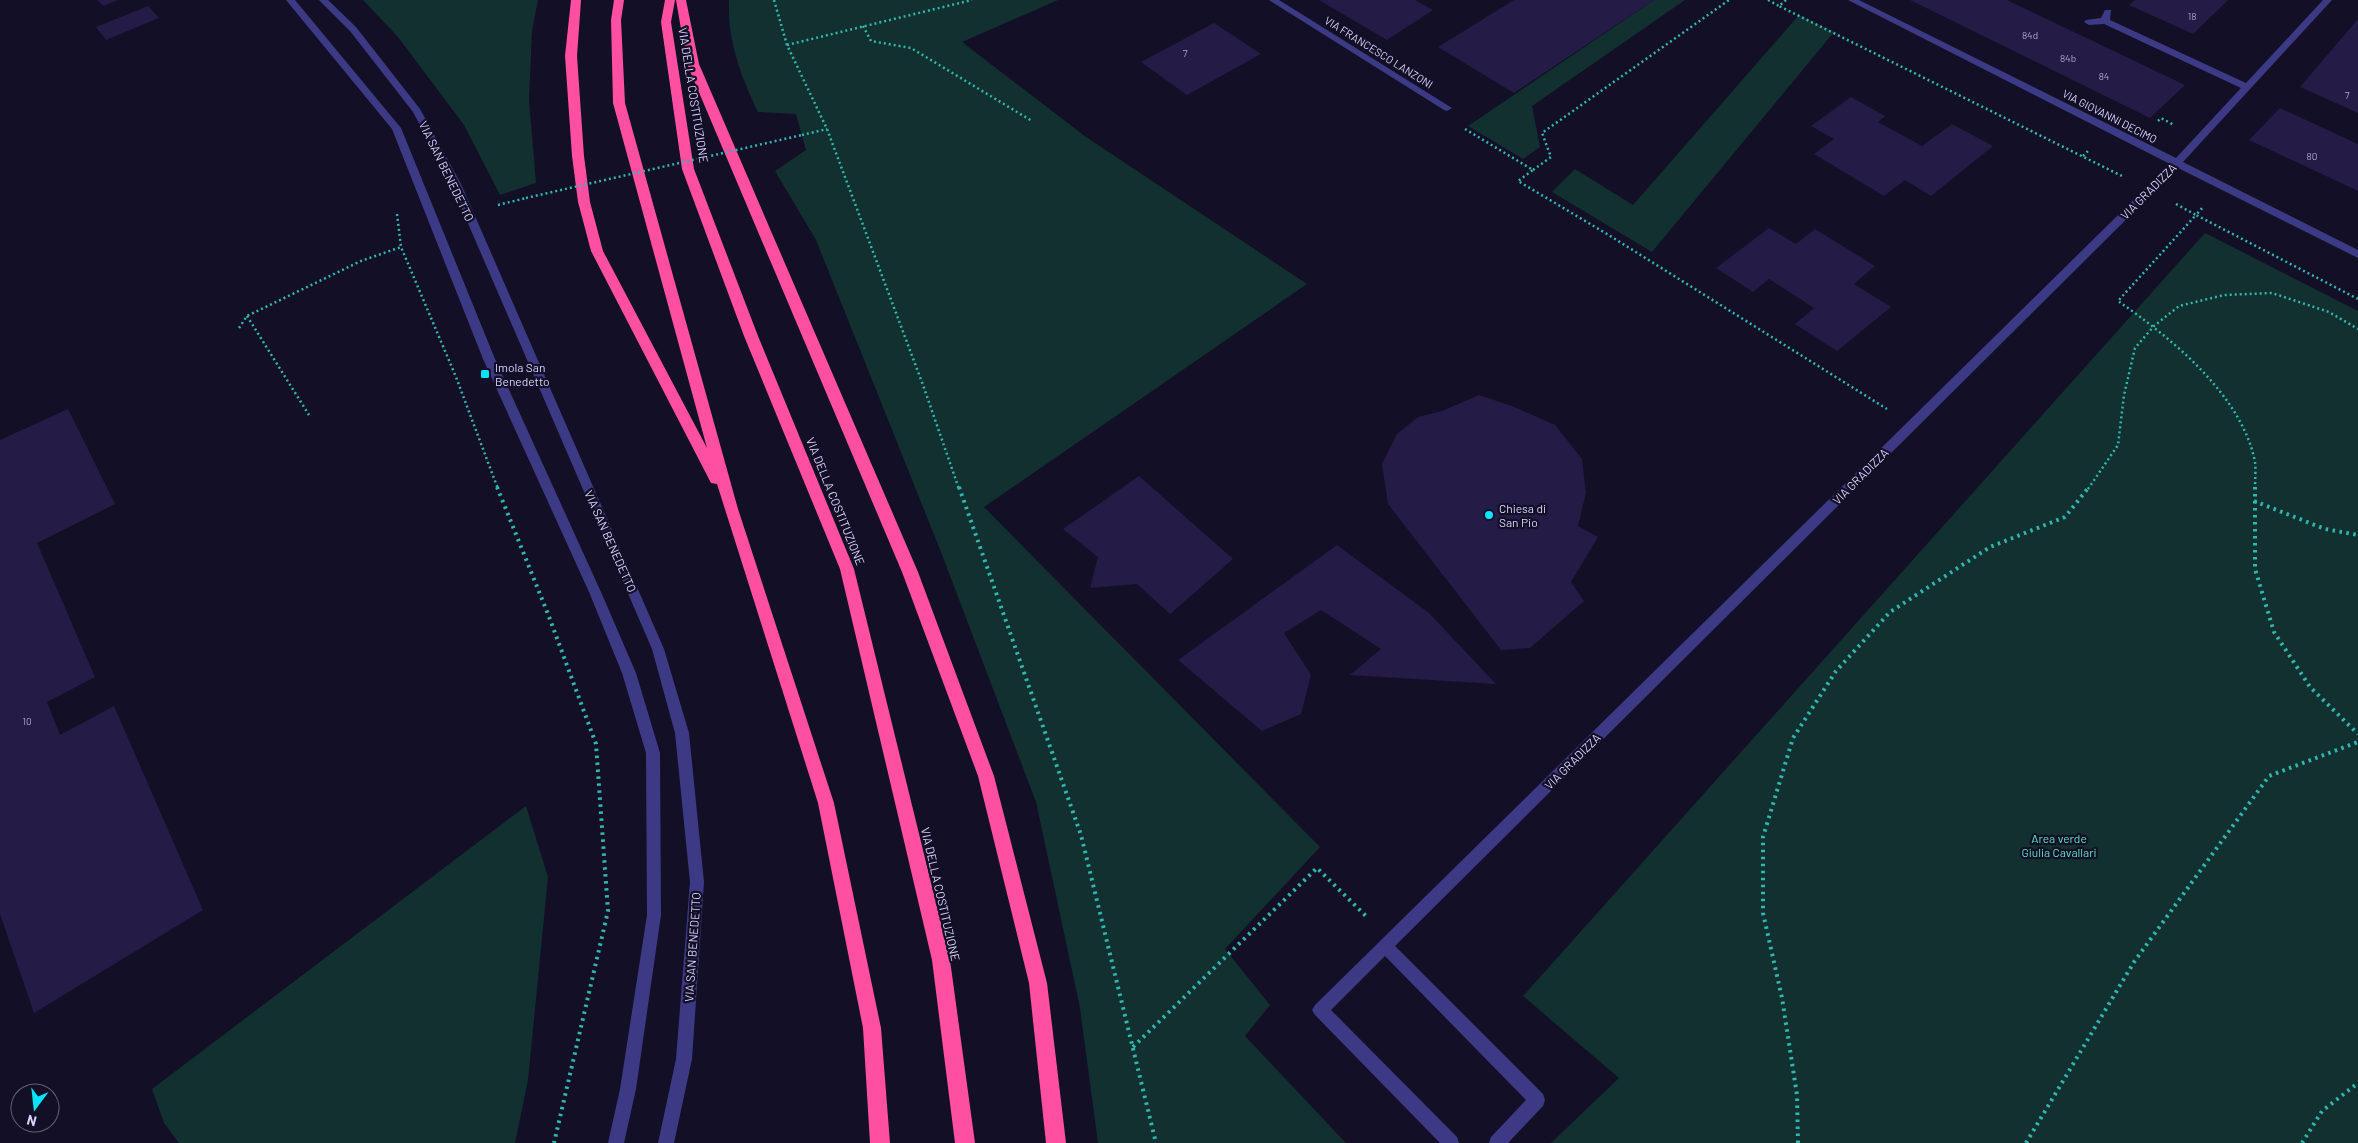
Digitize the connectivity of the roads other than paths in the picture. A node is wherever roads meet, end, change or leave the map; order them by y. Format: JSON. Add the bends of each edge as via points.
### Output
{"nodes":[{"id":1,"x":290,"y":0,"type":"edge"},
{"id":2,"x":323,"y":0,"type":"edge"},
{"id":3,"x":576,"y":0,"type":"edge"},
{"id":4,"x":619,"y":0,"type":"edge"},
{"id":5,"x":670,"y":0,"type":"edge"},
{"id":6,"x":681,"y":0,"type":"edge"},
{"id":7,"x":1273,"y":0,"type":"edge"},
{"id":8,"x":1852,"y":0,"type":"edge"},
{"id":9,"x":2328,"y":0,"type":"edge"},
{"id":10,"x":2090,"y":22,"type":"dead end"},
{"id":11,"x":2248,"y":86,"type":"junction"},
{"id":12,"x":1447,"y":108,"type":"road end"},
{"id":13,"x":2176,"y":164,"type":"junction"},
{"id":14,"x":2358,"y":254,"type":"edge"},
{"id":15,"x":731,"y":510,"type":"junction"},
{"id":16,"x":1385,"y":946,"type":"junction"},
{"id":17,"x":616,"y":1143,"type":"edge"},
{"id":18,"x":666,"y":1143,"type":"edge"},
{"id":19,"x":880,"y":1143,"type":"edge"},
{"id":20,"x":965,"y":1143,"type":"edge"},
{"id":21,"x":1056,"y":1143,"type":"edge"},
{"id":22,"x":1451,"y":1143,"type":"edge"},
{"id":23,"x":1497,"y":1143,"type":"edge"}],
"edges":[{"from":1,"to":17,"type":"street","via":[[396,128],[489,359],[629,673],[653,753],[654,915],[628,1089]]},
{"from":2,"to":18,"type":"street","name":"VIA SAN BENEDETTO","via":[[353,28],[417,112],[456,184],[658,649],[682,733],[697,882],[684,1059]]},
{"from":3,"to":15,"type":"highway","via":[[571,56],[578,156],[584,202],[597,252]]},
{"from":4,"to":15,"type":"highway","via":[[616,20],[619,103]]},
{"from":5,"to":20,"type":"highway","name":"VIA DELLA COSTITUZIONE","via":[[666,22],[688,169],[751,336],[847,569],[940,960]]},
{"from":6,"to":21,"type":"highway","via":[[693,64],[910,572],[986,776],[1038,983]]},
{"from":7,"to":12,"type":"street","name":"VIA FRANCESCO LANZONI"},
{"from":8,"to":13,"type":"street","name":"VIA GIOVANNI DECIMO"},
{"from":9,"to":11,"type":"street","name":"VIA GRADIZZA"},
{"from":10,"to":11,"type":"street","via":[[2107,16]]},
{"from":11,"to":13,"type":"street","name":"VIA GRADIZZA"},
{"from":13,"to":14,"type":"street","name":"VIA GIOVANNI DECIMO"},
{"from":13,"to":16,"type":"street","name":"VIA GRADIZZA"},
{"from":15,"to":19,"type":"highway","via":[[826,804],[872,1028]]},
{"from":16,"to":22,"type":"street","name":"VIA GRADIZZA","via":[[1320,1010]]},
{"from":16,"to":23,"type":"street","via":[[1537,1100]]}]}
